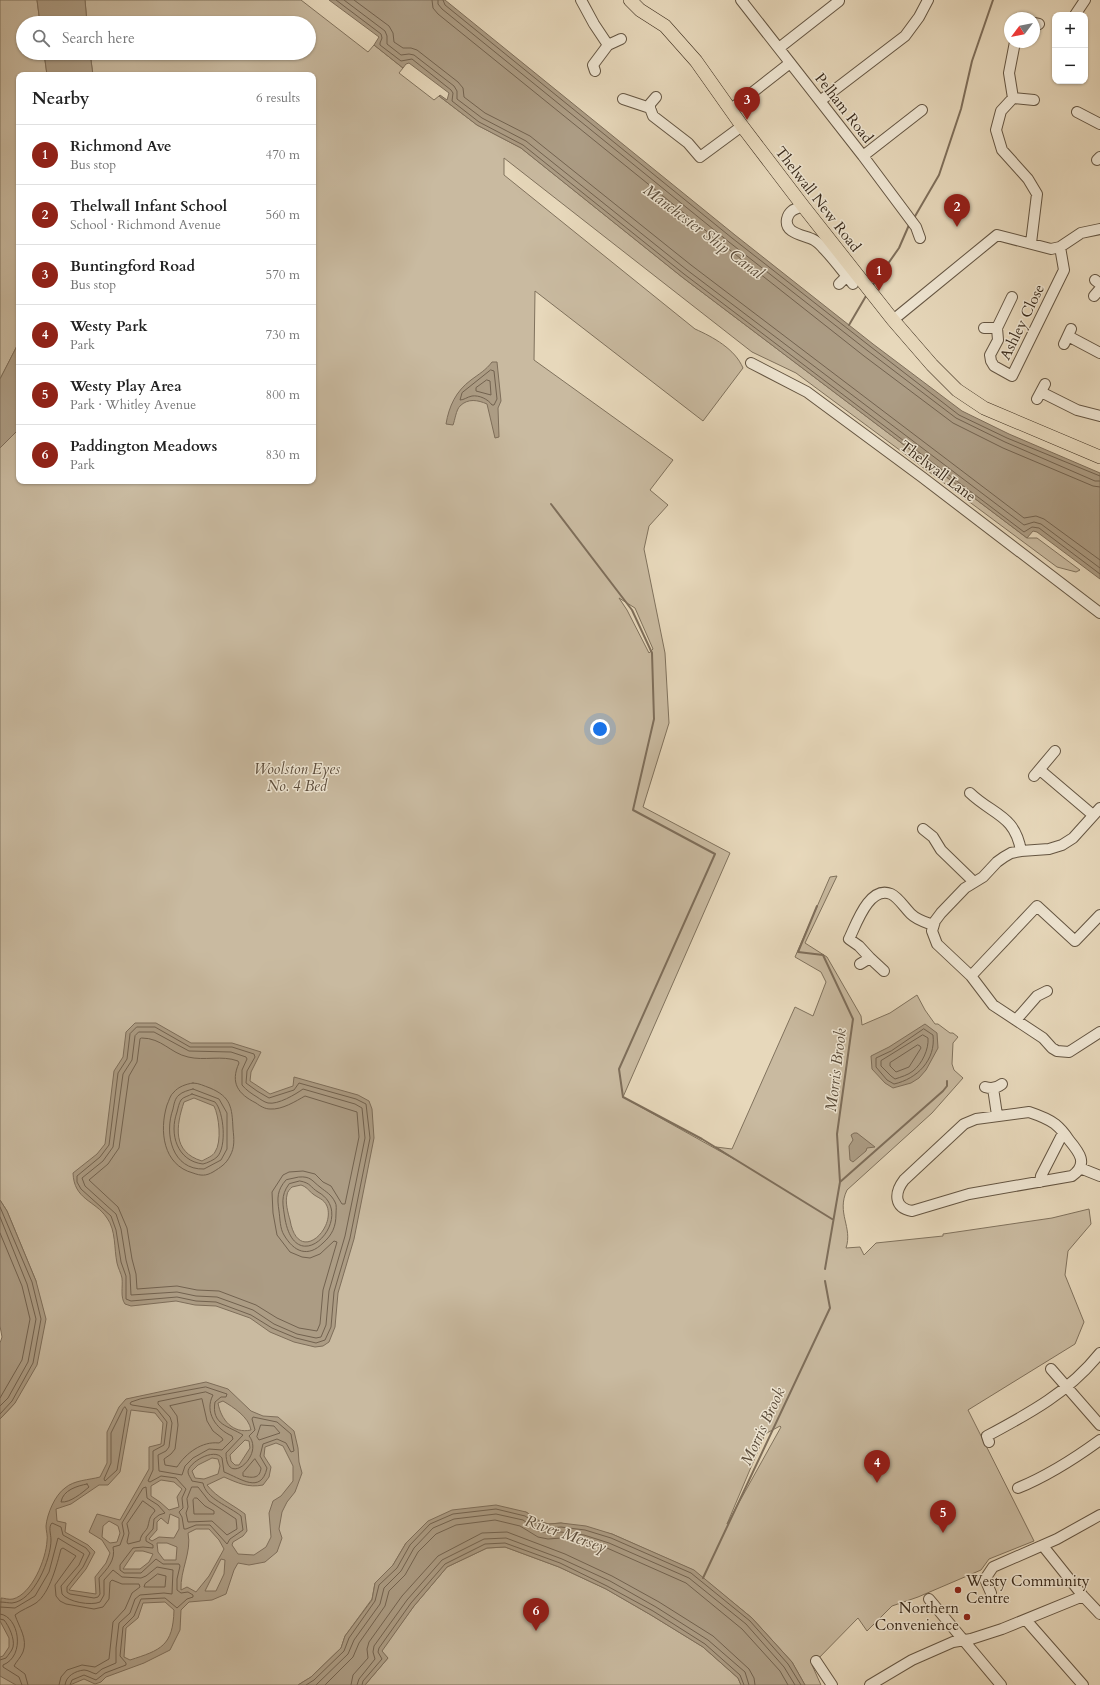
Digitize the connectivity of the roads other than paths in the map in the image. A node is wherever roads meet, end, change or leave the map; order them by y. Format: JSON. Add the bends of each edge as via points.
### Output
{"nodes":[{"id":1,"x":581,"y":0,"type":"edge"},
{"id":2,"x":630,"y":0,"type":"edge"},
{"id":3,"x":741,"y":0,"type":"edge"},
{"id":4,"x":928,"y":0,"type":"edge"},
{"id":5,"x":1086,"y":0,"type":"edge"},
{"id":6,"x":839,"y":1,"type":"edge"},
{"id":7,"x":1078,"y":12,"type":"edge"},
{"id":8,"x":622,"y":39,"type":"dead end"},
{"id":9,"x":608,"y":45,"type":"junction"},
{"id":10,"x":779,"y":48,"type":"junction"},
{"id":11,"x":1014,"y":48,"type":"edge"},
{"id":12,"x":790,"y":63,"type":"junction"},
{"id":13,"x":591,"y":66,"type":"dead end"},
{"id":14,"x":656,"y":97,"type":"dead end"},
{"id":15,"x":1013,"y":98,"type":"junction"},
{"id":16,"x":623,"y":99,"type":"dead end"},
{"id":17,"x":1034,"y":100,"type":"dead end"},
{"id":18,"x":820,"y":101,"type":"junction"},
{"id":19,"x":650,"y":108,"type":"junction"},
{"id":20,"x":730,"y":110,"type":"junction"},
{"id":21,"x":922,"y":110,"type":"dead end"},
{"id":22,"x":1077,"y":112,"type":"dead end"},
{"id":23,"x":1100,"y":124,"type":"edge"},
{"id":24,"x":742,"y":126,"type":"junction"},
{"id":25,"x":863,"y":156,"type":"junction"},
{"id":26,"x":803,"y":206,"type":"junction"},
{"id":27,"x":1100,"y":229,"type":"edge"},
{"id":28,"x":920,"y":238,"type":"dead end"},
{"id":29,"x":1031,"y":243,"type":"junction"},
{"id":30,"x":1060,"y":247,"type":"junction"},
{"id":31,"x":839,"y":284,"type":"dead end"},
{"id":32,"x":1012,"y":297,"type":"dead end"},
{"id":33,"x":893,"y":320,"type":"junction"},
{"id":34,"x":984,"y":328,"type":"dead end"},
{"id":35,"x":997,"y":328,"type":"junction"},
{"id":36,"x":1068,"y":336,"type":"dead end"},
{"id":37,"x":1100,"y":353,"type":"edge"},
{"id":38,"x":751,"y":363,"type":"dead end"},
{"id":39,"x":1041,"y":392,"type":"dead end"},
{"id":40,"x":1100,"y":416,"type":"edge"},
{"id":41,"x":1100,"y":457,"type":"edge"},
{"id":42,"x":1100,"y":613,"type":"edge"},
{"id":43,"x":1055,"y":752,"type":"dead end"},
{"id":44,"x":970,"y":793,"type":"dead end"},
{"id":45,"x":1100,"y":808,"type":"edge"},
{"id":46,"x":1092,"y":815,"type":"junction"},
{"id":47,"x":924,"y":830,"type":"dead end"},
{"id":48,"x":1021,"y":851,"type":"junction"},
{"id":49,"x":974,"y":882,"type":"junction"},
{"id":50,"x":1100,"y":916,"type":"edge"},
{"id":51,"x":933,"y":925,"type":"junction"},
{"id":52,"x":870,"y":958,"type":"junction"},
{"id":53,"x":860,"y":964,"type":"dead end"},
{"id":54,"x":884,"y":971,"type":"dead end"},
{"id":55,"x":971,"y":976,"type":"junction"},
{"id":56,"x":1047,"y":991,"type":"dead end"},
{"id":57,"x":1016,"y":1020,"type":"junction"},
{"id":58,"x":1100,"y":1032,"type":"edge"},
{"id":59,"x":993,"y":1086,"type":"dead end"},
{"id":60,"x":997,"y":1115,"type":"junction"},
{"id":61,"x":1063,"y":1133,"type":"junction"},
{"id":62,"x":1080,"y":1168,"type":"junction"},
{"id":63,"x":1100,"y":1176,"type":"edge"},
{"id":64,"x":1040,"y":1182,"type":"junction"},
{"id":65,"x":1100,"y":1353,"type":"edge"},
{"id":66,"x":1051,"y":1369,"type":"dead end"},
{"id":67,"x":1067,"y":1387,"type":"junction"},
{"id":68,"x":1100,"y":1425,"type":"edge"},
{"id":69,"x":1100,"y":1440,"type":"edge"},
{"id":70,"x":989,"y":1442,"type":"dead end"},
{"id":71,"x":1018,"y":1488,"type":"dead end"},
{"id":72,"x":1099,"y":1518,"type":"edge"},
{"id":73,"x":1043,"y":1546,"type":"junction"},
{"id":74,"x":991,"y":1593,"type":"dead end"},
{"id":75,"x":1083,"y":1596,"type":"junction"},
{"id":76,"x":928,"y":1599,"type":"dead end"},
{"id":77,"x":1100,"y":1614,"type":"edge"},
{"id":78,"x":1026,"y":1620,"type":"junction"},
{"id":79,"x":962,"y":1640,"type":"junction"},
{"id":80,"x":816,"y":1661,"type":"dead end"},
{"id":81,"x":832,"y":1685,"type":"edge"},
{"id":82,"x":870,"y":1685,"type":"edge"},
{"id":83,"x":1000,"y":1685,"type":"edge"},
{"id":84,"x":1083,"y":1685,"type":"edge"}],
"edges":[{"from":1,"to":9,"type":"street"},
{"from":2,"to":20,"type":"main road","name":"Thelwall New Road","via":[[677,38]]},
{"from":3,"to":10,"type":"street","name":"Pelham Road"},
{"from":4,"to":18,"type":"street","via":[[905,36]]},
{"from":5,"to":7,"type":"street"},
{"from":6,"to":10,"type":"street"},
{"from":8,"to":9,"type":"street"},
{"from":9,"to":13,"type":"street"},
{"from":10,"to":12,"type":"street","name":"Pelham Road"},
{"from":11,"to":15,"type":"street","via":[[1009,73]]},
{"from":12,"to":18,"type":"street","name":"Pelham Road"},
{"from":12,"to":20,"type":"street"},
{"from":14,"to":19,"type":"street"},
{"from":15,"to":17,"type":"street"},
{"from":15,"to":29,"type":"street","via":[[1001,111],[996,130],[1002,150],[1028,179],[1037,194]]},
{"from":16,"to":19,"type":"street"},
{"from":18,"to":25,"type":"street","name":"Pelham Road"},
{"from":19,"to":24,"type":"street","via":[[653,116],[688,143],[696,160]]},
{"from":20,"to":24,"type":"main road","name":"Thelwall New Road"},
{"from":21,"to":25,"type":"street"},
{"from":22,"to":23,"type":"street"},
{"from":24,"to":26,"type":"main road","name":"Thelwall New Road"},
{"from":25,"to":28,"type":"street","name":"Pelham Road","via":[[911,221]]},
{"from":26,"to":31,"type":"street","via":[[793,209],[788,215],[789,229],[822,247],[850,281]]},
{"from":26,"to":33,"type":"main road","name":"Thelwall New Road"},
{"from":27,"to":30,"type":"street","via":[[1081,233]]},
{"from":29,"to":30,"type":"street","via":[[1051,249]]},
{"from":29,"to":33,"type":"street","via":[[997,236]]},
{"from":30,"to":35,"type":"street","name":"Ashley Close","via":[[1064,270],[1012,376],[994,366],[991,361],[990,356],[998,340]]},
{"from":32,"to":35,"type":"street","name":"Ashley Close"},
{"from":33,"to":41,"type":"main road","name":"Thelwall New Road","via":[[932,365],[972,401]]},
{"from":34,"to":35,"type":"street","name":"Ashley Close"},
{"from":36,"to":37,"type":"street"},
{"from":38,"to":42,"type":"street","name":"Thelwall Lane","via":[[807,392]]},
{"from":39,"to":40,"type":"street","via":[[1077,410]]},
{"from":43,"to":46,"type":"street","via":[[1037,773]]},
{"from":44,"to":48,"type":"street","via":[[1006,819],[1015,829]]},
{"from":45,"to":46,"type":"street"},
{"from":46,"to":48,"type":"street","via":[[1073,838],[1062,845],[1049,849]]},
{"from":47,"to":49,"type":"street"},
{"from":48,"to":49,"type":"street","via":[[1004,856],[983,877]]},
{"from":49,"to":51,"type":"street","via":[[937,917]]},
{"from":50,"to":55,"type":"street","via":[[1075,942],[1037,906]]},
{"from":51,"to":52,"type":"street","via":[[912,915],[892,894],[882,893],[873,896],[849,939]]},
{"from":51,"to":55,"type":"street","via":[[933,935],[937,944]]},
{"from":52,"to":53,"type":"street"},
{"from":52,"to":54,"type":"street"},
{"from":55,"to":57,"type":"street","via":[[993,1005]]},
{"from":56,"to":57,"type":"street","via":[[1037,996]]},
{"from":57,"to":58,"type":"street","via":[[1043,1038],[1052,1048],[1064,1052],[1074,1050]]},
{"from":59,"to":60,"type":"street"},
{"from":60,"to":61,"type":"street","via":[[1029,1112],[1056,1124]]},
{"from":60,"to":64,"type":"street","via":[[964,1124],[904,1180],[897,1191],[899,1202],[906,1210],[912,1210],[968,1194]]},
{"from":61,"to":62,"type":"street","via":[[1078,1152],[1082,1163]]},
{"from":61,"to":64,"type":"street"},
{"from":62,"to":63,"type":"street"},
{"from":62,"to":64,"type":"street","via":[[1072,1176]]},
{"from":65,"to":67,"type":"street"},
{"from":66,"to":67,"type":"street"},
{"from":67,"to":68,"type":"street"},
{"from":67,"to":70,"type":"street","via":[[1049,1401],[987,1436]]},
{"from":69,"to":71,"type":"street","via":[[1065,1464]]},
{"from":72,"to":73,"type":"street"},
{"from":73,"to":74,"type":"street","via":[[993,1567],[985,1579]]},
{"from":73,"to":75,"type":"street"},
{"from":75,"to":77,"type":"street"},
{"from":75,"to":78,"type":"street"},
{"from":76,"to":79,"type":"street"},
{"from":78,"to":79,"type":"street"},
{"from":78,"to":84,"type":"street"},
{"from":79,"to":82,"type":"street","via":[[912,1660]]},
{"from":79,"to":83,"type":"street"},
{"from":80,"to":81,"type":"street"}]}
